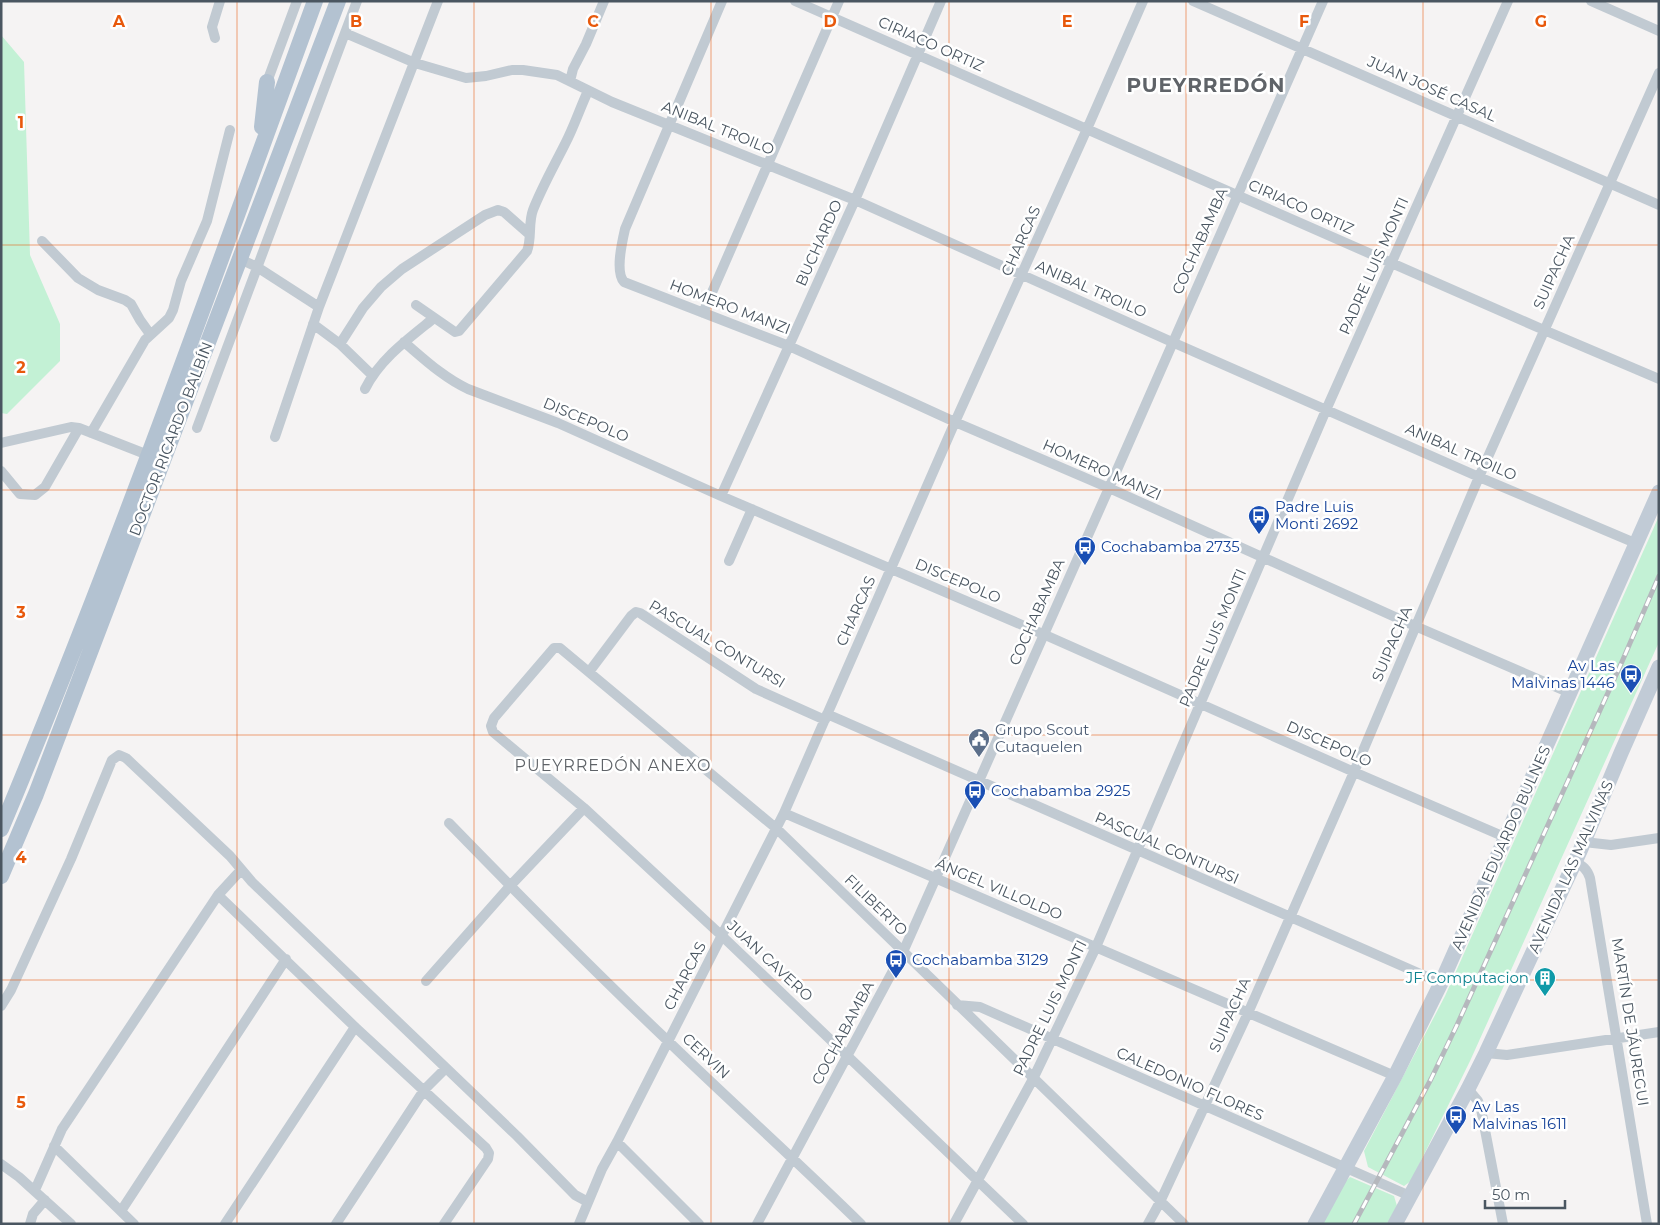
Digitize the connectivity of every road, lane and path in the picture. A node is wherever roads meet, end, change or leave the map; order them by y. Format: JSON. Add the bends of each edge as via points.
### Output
{"nodes":[{"id":1,"x":220,"y":1,"type":"edge"},
{"id":2,"x":315,"y":1,"type":"edge"},
{"id":3,"x":338,"y":1,"type":"edge"},
{"id":4,"x":357,"y":1,"type":"edge"},
{"id":5,"x":438,"y":1,"type":"edge"},
{"id":6,"x":604,"y":1,"type":"edge"},
{"id":7,"x":722,"y":1,"type":"edge"},
{"id":8,"x":796,"y":1,"type":"edge"},
{"id":9,"x":838,"y":1,"type":"edge"},
{"id":10,"x":941,"y":1,"type":"edge"},
{"id":11,"x":1143,"y":1,"type":"edge"},
{"id":12,"x":1193,"y":1,"type":"edge"},
{"id":13,"x":1322,"y":1,"type":"edge"},
{"id":14,"x":1508,"y":1,"type":"edge"},
{"id":15,"x":1591,"y":1,"type":"edge"},
{"id":16,"x":294,"y":3,"type":"edge"},
{"id":17,"x":832,"y":17,"type":"junction"},
{"id":18,"x":1659,"y":31,"type":"edge"},
{"id":19,"x":345,"y":33,"type":"junction"},
{"id":20,"x":216,"y":38,"type":"dead end"},
{"id":21,"x":1302,"y":48,"type":"junction"},
{"id":22,"x":918,"y":55,"type":"junction"},
{"id":23,"x":414,"y":63,"type":"junction"},
{"id":24,"x":1659,"y":73,"type":"edge"},
{"id":25,"x":570,"y":81,"type":"junction"},
{"id":26,"x":267,"y":82,"type":"joint"},
{"id":27,"x":588,"y":91,"type":"junction"},
{"id":28,"x":1456,"y":116,"type":"junction"},
{"id":29,"x":670,"y":124,"type":"junction"},
{"id":30,"x":230,"y":130,"type":"dead end"},
{"id":31,"x":1087,"y":130,"type":"junction"},
{"id":32,"x":259,"y":155,"type":"junction"},
{"id":33,"x":769,"y":165,"type":"junction"},
{"id":34,"x":1610,"y":184,"type":"junction"},
{"id":35,"x":1237,"y":195,"type":"junction"},
{"id":36,"x":855,"y":200,"type":"junction"},
{"id":37,"x":1659,"y":205,"type":"edge"},
{"id":38,"x":529,"y":234,"type":"junction"},
{"id":39,"x":42,"y":241,"type":"dead end"},
{"id":40,"x":240,"y":259,"type":"junction"},
{"id":41,"x":1391,"y":263,"type":"junction"},
{"id":42,"x":257,"y":267,"type":"junction"},
{"id":43,"x":1022,"y":275,"type":"junction"},
{"id":44,"x":416,"y":305,"type":"dead end"},
{"id":45,"x":319,"y":307,"type":"junction"},
{"id":46,"x":703,"y":313,"type":"junction"},
{"id":47,"x":434,"y":318,"type":"junction"},
{"id":48,"x":313,"y":324,"type":"junction"},
{"id":49,"x":1544,"y":330,"type":"junction"},
{"id":50,"x":150,"y":334,"type":"junction"},
{"id":51,"x":404,"y":342,"type":"junction"},
{"id":52,"x":1172,"y":342,"type":"junction"},
{"id":53,"x":340,"y":344,"type":"junction"},
{"id":54,"x":789,"y":346,"type":"junction"},
{"id":55,"x":372,"y":375,"type":"junction"},
{"id":56,"x":1659,"y":378,"type":"edge"},
{"id":57,"x":365,"y":389,"type":"dead end"},
{"id":58,"x":1326,"y":410,"type":"junction"},
{"id":59,"x":955,"y":422,"type":"junction"},
{"id":60,"x":78,"y":428,"type":"junction"},
{"id":61,"x":197,"y":428,"type":"dead end"},
{"id":62,"x":91,"y":433,"type":"junction"},
{"id":63,"x":275,"y":437,"type":"dead end"},
{"id":64,"x":1,"y":444,"type":"edge"},
{"id":65,"x":148,"y":455,"type":"junction"},
{"id":66,"x":1,"y":471,"type":"edge"},
{"id":67,"x":1479,"y":477,"type":"junction"},
{"id":68,"x":1109,"y":488,"type":"junction"},
{"id":69,"x":1659,"y":492,"type":"edge"},
{"id":70,"x":721,"y":496,"type":"junction"},
{"id":71,"x":752,"y":509,"type":"junction"},
{"id":72,"x":1635,"y":543,"type":"junction"},
{"id":73,"x":1263,"y":558,"type":"junction"},
{"id":74,"x":729,"y":561,"type":"dead end"},
{"id":75,"x":891,"y":568,"type":"junction"},
{"id":76,"x":1415,"y":626,"type":"junction"},
{"id":77,"x":1043,"y":634,"type":"junction"},
{"id":78,"x":1659,"y":667,"type":"edge"},
{"id":79,"x":589,"y":672,"type":"junction"},
{"id":80,"x":1570,"y":693,"type":"junction"},
{"id":81,"x":1202,"y":704,"type":"junction"},
{"id":82,"x":826,"y":717,"type":"junction"},
{"id":83,"x":491,"y":726,"type":"joint"},
{"id":84,"x":1354,"y":772,"type":"junction"},
{"id":85,"x":979,"y":782,"type":"junction"},
{"id":86,"x":584,"y":808,"type":"junction"},
{"id":87,"x":784,"y":813,"type":"junction"},
{"id":88,"x":449,"y":823,"type":"dead end"},
{"id":89,"x":777,"y":829,"type":"junction"},
{"id":90,"x":1,"y":830,"type":"edge"},
{"id":91,"x":1507,"y":838,"type":"junction"},
{"id":92,"x":1659,"y":838,"type":"edge"},
{"id":93,"x":1584,"y":842,"type":"junction"},
{"id":94,"x":1138,"y":851,"type":"junction"},
{"id":95,"x":1575,"y":862,"type":"junction"},
{"id":96,"x":241,"y":870,"type":"junction"},
{"id":97,"x":1,"y":876,"type":"edge"},
{"id":98,"x":936,"y":878,"type":"junction"},
{"id":99,"x":510,"y":886,"type":"junction"},
{"id":100,"x":218,"y":895,"type":"junction"},
{"id":101,"x":1290,"y":918,"type":"junction"},
{"id":102,"x":722,"y":936,"type":"junction"},
{"id":103,"x":1096,"y":947,"type":"junction"},
{"id":104,"x":903,"y":952,"type":"junction"},
{"id":105,"x":286,"y":959,"type":"junction"},
{"id":106,"x":426,"y":981,"type":"dead end"},
{"id":107,"x":1441,"y":983,"type":"junction"},
{"id":108,"x":957,"y":1005,"type":"junction"},
{"id":109,"x":1,"y":1006,"type":"edge"},
{"id":110,"x":1248,"y":1013,"type":"junction"},
{"id":111,"x":355,"y":1026,"type":"junction"},
{"id":112,"x":1659,"y":1032,"type":"edge"},
{"id":113,"x":1617,"y":1038,"type":"junction"},
{"id":114,"x":1052,"y":1040,"type":"junction"},
{"id":115,"x":668,"y":1041,"type":"junction"},
{"id":116,"x":1486,"y":1053,"type":"junction"},
{"id":117,"x":848,"y":1055,"type":"junction"},
{"id":118,"x":446,"y":1068,"type":"junction"},
{"id":119,"x":1395,"y":1076,"type":"junction"},
{"id":120,"x":1033,"y":1079,"type":"junction"},
{"id":121,"x":1468,"y":1089,"type":"junction"},
{"id":122,"x":424,"y":1090,"type":"junction"},
{"id":123,"x":1205,"y":1107,"type":"junction"},
{"id":124,"x":617,"y":1142,"type":"junction"},
{"id":125,"x":54,"y":1146,"type":"junction"},
{"id":126,"x":793,"y":1158,"type":"junction"},
{"id":127,"x":1,"y":1164,"type":"edge"},
{"id":128,"x":1346,"y":1168,"type":"junction"},
{"id":129,"x":978,"y":1180,"type":"junction"},
{"id":130,"x":34,"y":1190,"type":"junction"},
{"id":131,"x":1410,"y":1196,"type":"junction"},
{"id":132,"x":46,"y":1200,"type":"junction"},
{"id":133,"x":588,"y":1202,"type":"junction"},
{"id":134,"x":1160,"y":1202,"type":"junction"},
{"id":135,"x":121,"y":1211,"type":"junction"},
{"id":136,"x":30,"y":1224,"type":"edge"},
{"id":137,"x":71,"y":1224,"type":"edge"},
{"id":138,"x":134,"y":1224,"type":"edge"},
{"id":139,"x":226,"y":1224,"type":"edge"},
{"id":140,"x":336,"y":1224,"type":"edge"},
{"id":141,"x":444,"y":1224,"type":"edge"},
{"id":142,"x":579,"y":1224,"type":"edge"},
{"id":143,"x":699,"y":1224,"type":"edge"},
{"id":144,"x":757,"y":1224,"type":"edge"},
{"id":145,"x":861,"y":1224,"type":"edge"},
{"id":146,"x":954,"y":1224,"type":"edge"},
{"id":147,"x":1023,"y":1224,"type":"edge"},
{"id":148,"x":1148,"y":1224,"type":"edge"},
{"id":149,"x":1184,"y":1224,"type":"edge"},
{"id":150,"x":1315,"y":1224,"type":"edge"},
{"id":151,"x":1396,"y":1224,"type":"edge"},
{"id":152,"x":1502,"y":1224,"type":"edge"},
{"id":153,"x":1647,"y":1224,"type":"edge"}],
"edges":[{"from":1,"to":20,"type":"street","via":[[212,28]]},
{"from":2,"to":32,"type":"main road","name":"DOCTOR RICARDO BALBÍN"},
{"from":3,"to":40,"type":"main road","name":"DOCTOR RICARDO BALBÍN"},
{"from":4,"to":19,"type":"street"},
{"from":5,"to":23,"type":"street"},
{"from":6,"to":25,"type":"street","via":[[572,69]]},
{"from":7,"to":29,"type":"street"},
{"from":8,"to":17,"type":"street","name":"CIRIACO ORTIZ"},
{"from":9,"to":17,"type":"street"},
{"from":10,"to":22,"type":"street","name":"BUCHARDO"},
{"from":11,"to":31,"type":"street","name":"CHARCAS"},
{"from":12,"to":21,"type":"street","name":"JUAN JOSÉ CASAL"},
{"from":13,"to":21,"type":"street","name":"COCHABAMBA"},
{"from":14,"to":28,"type":"street","name":"PADRE LUIS MONTI"},
{"from":15,"to":18,"type":"street"},
{"from":16,"to":26,"type":"street"},
{"from":17,"to":22,"type":"street","name":"CIRIACO ORTIZ"},
{"from":17,"to":33,"type":"street"},
{"from":19,"to":23,"type":"street","name":"ANIBAL TROILO"},
{"from":19,"to":42,"type":"street"},
{"from":21,"to":28,"type":"street","name":"JUAN JOSÉ CASAL"},
{"from":21,"to":35,"type":"street","name":"COCHABAMBA"},
{"from":22,"to":31,"type":"street","name":"CIRIACO ORTIZ"},
{"from":22,"to":36,"type":"street","name":"BUCHARDO"},
{"from":23,"to":25,"type":"street","name":"ANIBAL TROILO","via":[[466,78],[523,70],[557,75]]},
{"from":23,"to":45,"type":"street"},
{"from":24,"to":34,"type":"street","name":"SUIPACHA"},
{"from":25,"to":27,"type":"street","name":"ANIBAL TROILO"},
{"from":26,"to":32,"type":"main road"},
{"from":27,"to":29,"type":"street","name":"ANIBAL TROILO"},
{"from":27,"to":38,"type":"street","via":[[536,202]]},
{"from":28,"to":34,"type":"street","name":"JUAN JOSÉ CASAL"},
{"from":28,"to":41,"type":"street","name":"PADRE LUIS MONTI"},
{"from":29,"to":33,"type":"street","name":"ANIBAL TROILO"},
{"from":29,"to":46,"type":"street","name":"HOMERO MANZI","via":[[625,229],[619,273],[624,282]]},
{"from":30,"to":50,"type":"street","via":[[207,221],[173,310]]},
{"from":31,"to":35,"type":"street","name":"CIRIACO ORTIZ"},
{"from":31,"to":43,"type":"street","name":"CHARCAS"},
{"from":32,"to":65,"type":"main road","name":"DOCTOR RICARDO BALBÍN"},
{"from":33,"to":36,"type":"street","name":"ANIBAL TROILO"},
{"from":33,"to":46,"type":"street"},
{"from":34,"to":37,"type":"street","name":"JUAN JOSÉ CASAL"},
{"from":34,"to":49,"type":"street","name":"SUIPACHA"},
{"from":35,"to":41,"type":"street","name":"CIRIACO ORTIZ"},
{"from":35,"to":52,"type":"street","name":"COCHABAMBA"},
{"from":36,"to":43,"type":"street","name":"ANIBAL TROILO"},
{"from":36,"to":54,"type":"street","name":"BUCHARDO"},
{"from":38,"to":47,"type":"street","via":[[527,251],[458,331]]},
{"from":38,"to":53,"type":"street","via":[[504,212],[498,210],[485,215],[402,269],[364,308]]},
{"from":39,"to":50,"type":"street","via":[[64,265],[88,284],[126,300]]},
{"from":40,"to":42,"type":"street"},
{"from":40,"to":97,"type":"main road","name":"DOCTOR RICARDO BALBÍN","via":[[36,794]]},
{"from":41,"to":49,"type":"street","name":"CIRIACO ORTIZ"},
{"from":41,"to":58,"type":"street","name":"PADRE LUIS MONTI"},
{"from":42,"to":45,"type":"street"},
{"from":42,"to":61,"type":"street"},
{"from":43,"to":52,"type":"street","name":"ANIBAL TROILO"},
{"from":43,"to":59,"type":"street","name":"CHARCAS"},
{"from":44,"to":47,"type":"street"},
{"from":45,"to":48,"type":"street"},
{"from":46,"to":54,"type":"street","name":"HOMERO MANZI"},
{"from":47,"to":51,"type":"street"},
{"from":48,"to":53,"type":"street"},
{"from":48,"to":63,"type":"street"},
{"from":49,"to":56,"type":"street","name":"CIRIACO ORTIZ"},
{"from":49,"to":67,"type":"street","name":"SUIPACHA"},
{"from":50,"to":62,"type":"street"},
{"from":51,"to":55,"type":"street"},
{"from":51,"to":70,"type":"street","name":"DISCEPOLO","via":[[456,384],[558,423]]},
{"from":52,"to":58,"type":"street","name":"ANIBAL TROILO"},
{"from":52,"to":68,"type":"street","name":"COCHABAMBA"},
{"from":53,"to":55,"type":"street"},
{"from":54,"to":59,"type":"street","name":"HOMERO MANZI"},
{"from":54,"to":70,"type":"street","name":"BUCHARDO"},
{"from":55,"to":57,"type":"street"},
{"from":58,"to":67,"type":"street","name":"ANIBAL TROILO"},
{"from":58,"to":73,"type":"street","name":"PADRE LUIS MONTI"},
{"from":59,"to":68,"type":"street","name":"HOMERO MANZI"},
{"from":59,"to":75,"type":"street","name":"CHARCAS"},
{"from":60,"to":62,"type":"street"},
{"from":60,"to":64,"type":"street"},
{"from":60,"to":66,"type":"street","via":[[45,487],[35,495],[20,494]]},
{"from":62,"to":65,"type":"street"},
{"from":65,"to":90,"type":"main road","name":"DOCTOR RICARDO BALBÍN"},
{"from":67,"to":72,"type":"street","name":"ANIBAL TROILO"},
{"from":67,"to":76,"type":"street","name":"SUIPACHA"},
{"from":68,"to":73,"type":"street","name":"HOMERO MANZI"},
{"from":68,"to":77,"type":"street","name":"COCHABAMBA"},
{"from":69,"to":72,"type":"main road","name":"AVENIDA EDUARDO BULNES"},
{"from":70,"to":71,"type":"street","name":"DISCEPOLO"},
{"from":71,"to":74,"type":"street"},
{"from":71,"to":75,"type":"street","name":"DISCEPOLO"},
{"from":72,"to":80,"type":"main road","name":"AVENIDA EDUARDO BULNES"},
{"from":73,"to":76,"type":"street","name":"HOMERO MANZI"},
{"from":73,"to":81,"type":"street","name":"PADRE LUIS MONTI"},
{"from":75,"to":77,"type":"street","name":"DISCEPOLO"},
{"from":75,"to":82,"type":"street","name":"CHARCAS"},
{"from":76,"to":80,"type":"street","name":"HOMERO MANZI"},
{"from":76,"to":84,"type":"street","name":"SUIPACHA"},
{"from":77,"to":81,"type":"street","name":"DISCEPOLO"},
{"from":77,"to":85,"type":"street","name":"COCHABAMBA"},
{"from":78,"to":93,"type":"main road","name":"AVENIDA LAS MALVINAS"},
{"from":79,"to":82,"type":"street","name":"PASCUAL CONTURSI","via":[[636,612],[756,689]]},
{"from":79,"to":83,"type":"street","name":"FILIBERTO","via":[[560,648],[554,648],[494,718]]},
{"from":79,"to":89,"type":"street","name":"FILIBERTO"},
{"from":80,"to":91,"type":"main road","name":"AVENIDA EDUARDO BULNES"},
{"from":81,"to":84,"type":"street","name":"DISCEPOLO"},
{"from":81,"to":94,"type":"street","name":"PADRE LUIS MONTI"},
{"from":82,"to":85,"type":"street","name":"PASCUAL CONTURSI"},
{"from":82,"to":87,"type":"street","name":"CHARCAS"},
{"from":83,"to":86,"type":"street","name":"JUAN CAVERO","via":[[493,732]]},
{"from":84,"to":91,"type":"street","name":"DISCEPOLO"},
{"from":84,"to":101,"type":"street","name":"SUIPACHA"},
{"from":85,"to":94,"type":"street","name":"PASCUAL CONTURSI"},
{"from":85,"to":98,"type":"street","name":"COCHABAMBA"},
{"from":86,"to":99,"type":"street"},
{"from":86,"to":102,"type":"street","name":"JUAN CAVERO"},
{"from":87,"to":89,"type":"street","name":"CHARCAS"},
{"from":87,"to":98,"type":"street","name":"ÁNGEL VILLOLDO"},
{"from":88,"to":99,"type":"street","name":"CERVIN"},
{"from":89,"to":102,"type":"street","name":"CHARCAS"},
{"from":89,"to":104,"type":"street","name":"FILIBERTO"},
{"from":91,"to":107,"type":"main road","name":"AVENIDA EDUARDO BULNES"},
{"from":92,"to":93,"type":"street","via":[[1610,845]]},
{"from":93,"to":95,"type":"main road","name":"AVENIDA LAS MALVINAS"},
{"from":94,"to":101,"type":"street","name":"PASCUAL CONTURSI"},
{"from":94,"to":103,"type":"street","name":"PADRE LUIS MONTI"},
{"from":95,"to":113,"type":"street","name":"MARTÍN DE JÁUREGUI","via":[[1587,870],[1590,878]]},
{"from":95,"to":116,"type":"main road","name":"AVENIDA LAS MALVINAS"},
{"from":96,"to":100,"type":"street"},
{"from":96,"to":109,"type":"street","via":[[230,856],[119,755],[112,760],[72,859]]},
{"from":96,"to":118,"type":"street"},
{"from":98,"to":103,"type":"street","name":"ÁNGEL VILLOLDO"},
{"from":98,"to":104,"type":"street","name":"COCHABAMBA"},
{"from":99,"to":106,"type":"street"},
{"from":99,"to":115,"type":"street","name":"CERVIN"},
{"from":100,"to":105,"type":"street"},
{"from":100,"to":125,"type":"street","via":[[62,1129]]},
{"from":101,"to":107,"type":"street","name":"PASCUAL CONTURSI"},
{"from":101,"to":110,"type":"street","name":"SUIPACHA"},
{"from":102,"to":115,"type":"street","name":"CHARCAS"},
{"from":102,"to":117,"type":"street","name":"JUAN CAVERO"},
{"from":103,"to":110,"type":"street","name":"ÁNGEL VILLOLDO"},
{"from":103,"to":114,"type":"street","name":"PADRE LUIS MONTI"},
{"from":104,"to":108,"type":"street","name":"FILIBERTO"},
{"from":104,"to":117,"type":"street","name":"COCHABAMBA"},
{"from":105,"to":111,"type":"street"},
{"from":105,"to":135,"type":"street"},
{"from":107,"to":119,"type":"main road","name":"AVENIDA EDUARDO BULNES"},
{"from":108,"to":114,"type":"street","name":"CALEDONIO FLORES","via":[[980,1007]]},
{"from":108,"to":120,"type":"street","name":"FILIBERTO"},
{"from":110,"to":119,"type":"street","name":"ÁNGEL VILLOLDO"},
{"from":110,"to":123,"type":"street","name":"SUIPACHA"},
{"from":111,"to":122,"type":"street"},
{"from":111,"to":139,"type":"street"},
{"from":112,"to":113,"type":"street"},
{"from":113,"to":116,"type":"street","via":[[1506,1055]]},
{"from":113,"to":153,"type":"street","name":"MARTÍN DE JÁUREGUI"},
{"from":114,"to":120,"type":"street","name":"PADRE LUIS MONTI"},
{"from":114,"to":123,"type":"street","name":"CALEDONIO FLORES"},
{"from":115,"to":124,"type":"street","name":"CHARCAS"},
{"from":115,"to":126,"type":"street","name":"CERVIN"},
{"from":116,"to":121,"type":"main road","name":"AVENIDA LAS MALVINAS"},
{"from":117,"to":126,"type":"street","name":"COCHABAMBA"},
{"from":117,"to":129,"type":"street","name":"JUAN CAVERO"},
{"from":118,"to":122,"type":"street"},
{"from":118,"to":133,"type":"street","via":[[575,1195]]},
{"from":119,"to":128,"type":"main road","name":"AVENIDA EDUARDO BULNES"},
{"from":120,"to":129,"type":"street","name":"PADRE LUIS MONTI"},
{"from":120,"to":134,"type":"street","name":"FILIBERTO"},
{"from":121,"to":131,"type":"main road","name":"AVENIDA LAS MALVINAS"},
{"from":121,"to":152,"type":"street","via":[[1481,1109]]},
{"from":122,"to":140,"type":"street"},
{"from":122,"to":141,"type":"street","via":[[489,1153]]},
{"from":123,"to":128,"type":"street","name":"CALEDONIO FLORES"},
{"from":123,"to":134,"type":"street","name":"SUIPACHA"},
{"from":124,"to":133,"type":"street","name":"CHARCAS"},
{"from":124,"to":143,"type":"street"},
{"from":125,"to":130,"type":"street"},
{"from":125,"to":135,"type":"street"},
{"from":126,"to":144,"type":"street","name":"COCHABAMBA"},
{"from":126,"to":145,"type":"street","name":"CERVIN"},
{"from":127,"to":130,"type":"street"},
{"from":128,"to":131,"type":"street","name":"CALEDONIO FLORES"},
{"from":128,"to":150,"type":"main road","name":"AVENIDA EDUARDO BULNES"},
{"from":129,"to":146,"type":"street","name":"PADRE LUIS MONTI"},
{"from":129,"to":147,"type":"street","name":"JUAN CAVERO"},
{"from":130,"to":132,"type":"street"},
{"from":131,"to":151,"type":"main road","name":"AVENIDA LAS MALVINAS"},
{"from":132,"to":136,"type":"street","via":[[33,1214]]},
{"from":132,"to":137,"type":"street"},
{"from":133,"to":142,"type":"street","name":"CHARCAS"},
{"from":134,"to":148,"type":"street","name":"SUIPACHA"},
{"from":134,"to":149,"type":"street","name":"FILIBERTO"},
{"from":135,"to":138,"type":"street"}]}
